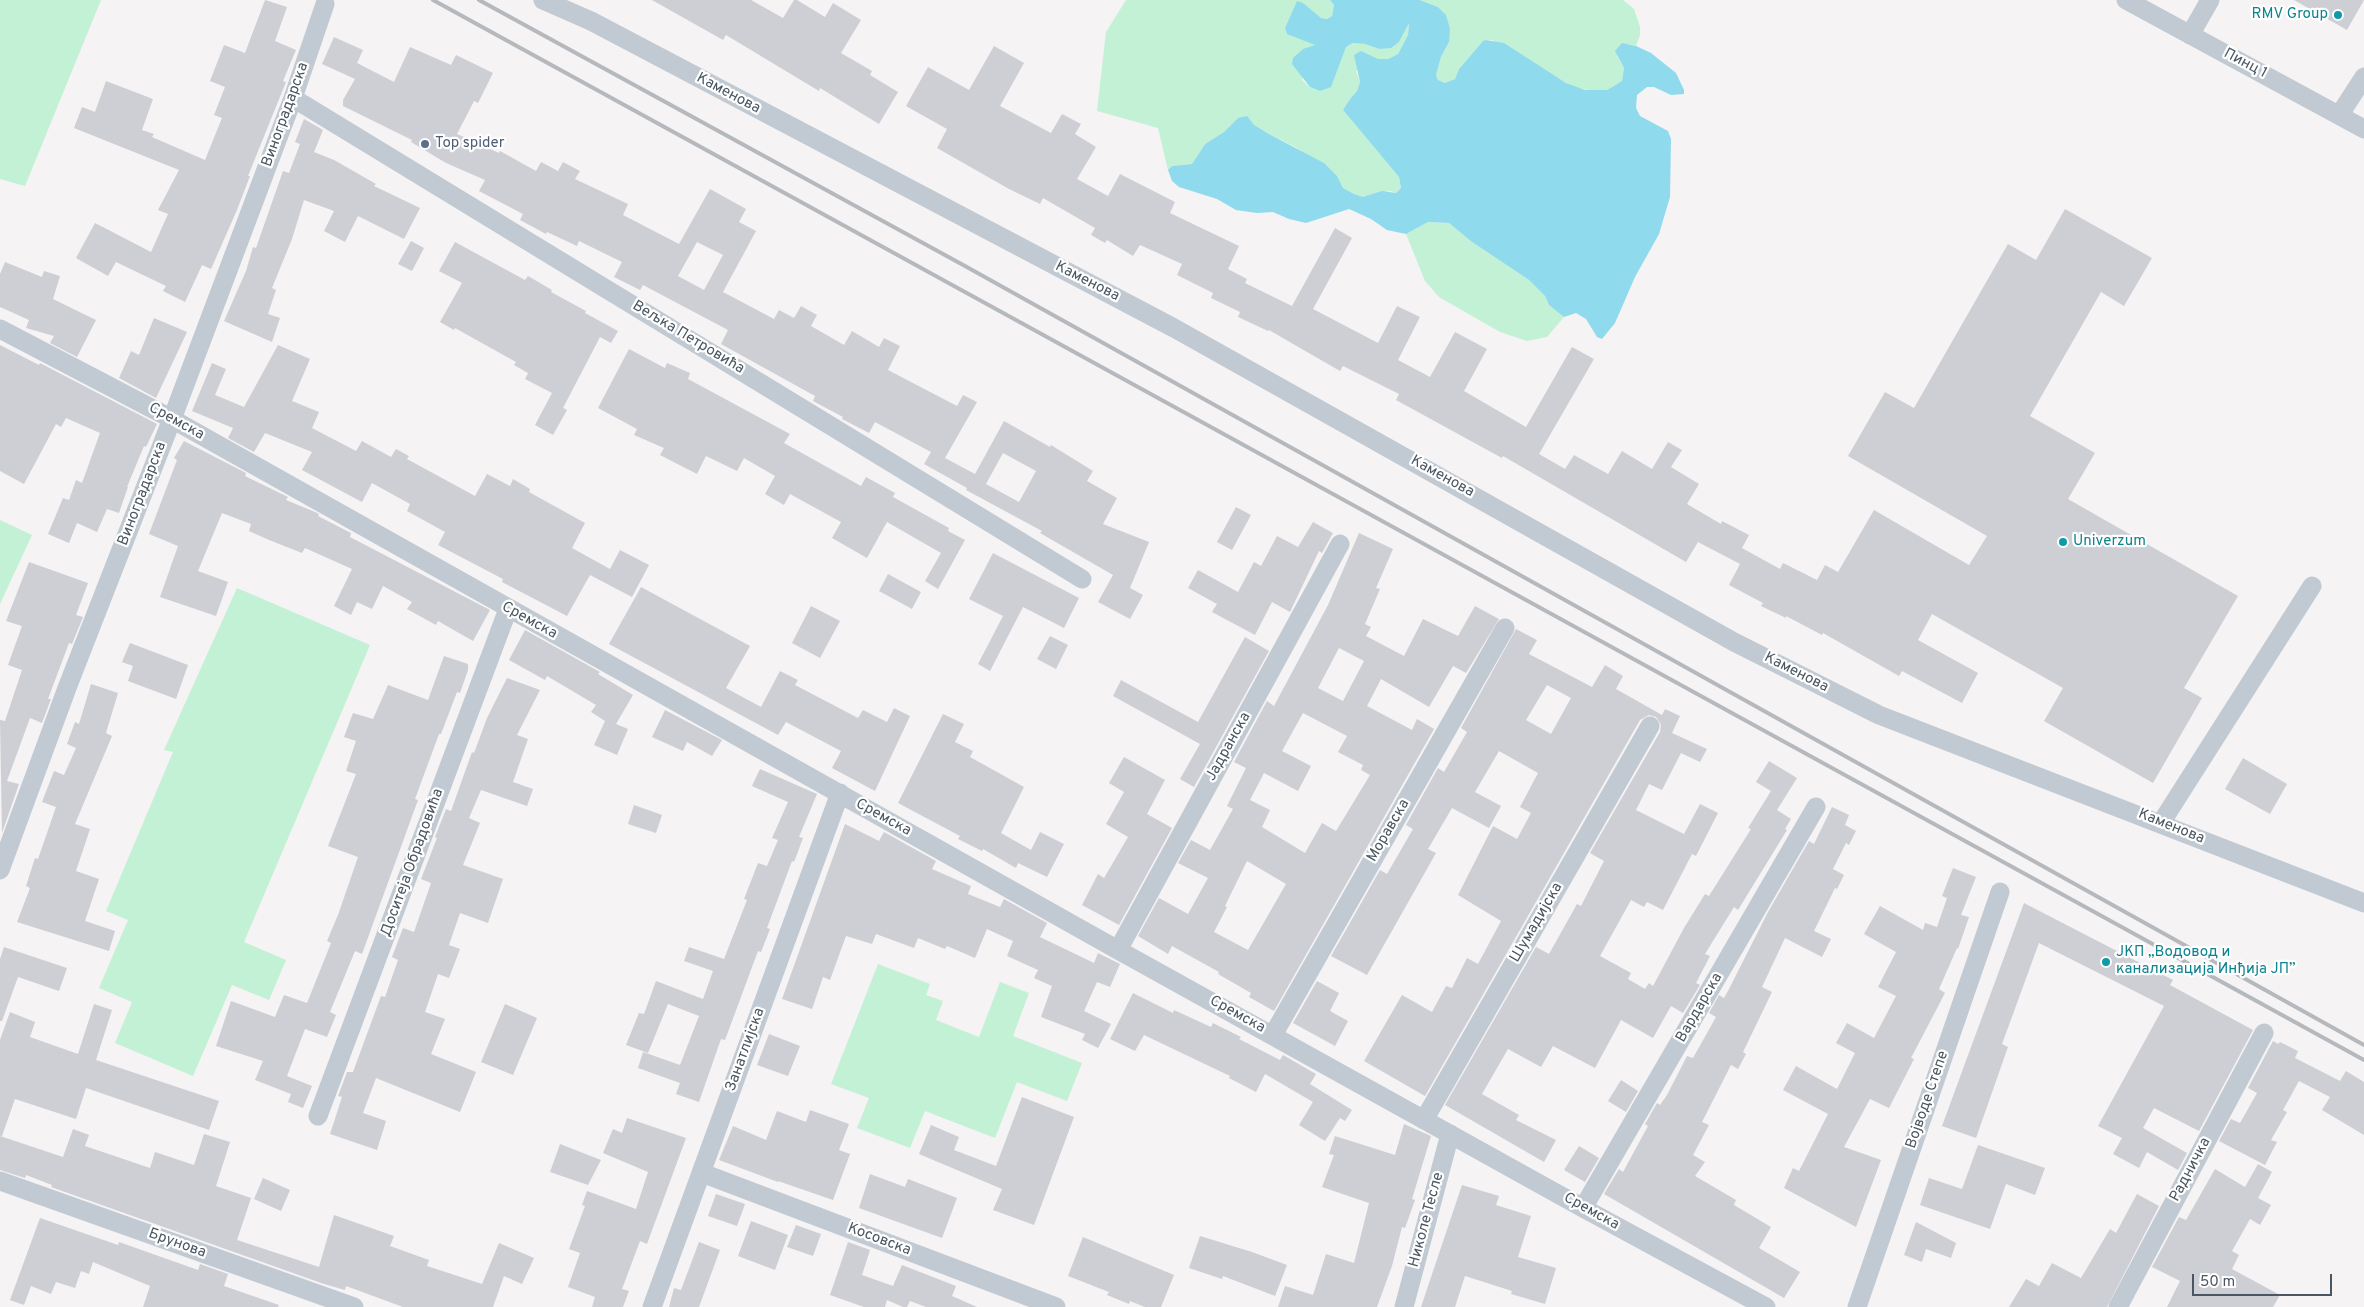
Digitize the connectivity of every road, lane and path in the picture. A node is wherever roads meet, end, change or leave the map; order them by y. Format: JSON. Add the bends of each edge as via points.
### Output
{"nodes":[{"id":1,"x":543,"y":0,"type":"edge"},
{"id":2,"x":2126,"y":0,"type":"edge"},
{"id":3,"x":2210,"y":0,"type":"edge"},
{"id":4,"x":324,"y":4,"type":"dead end"},
{"id":5,"x":2190,"y":35,"type":"junction"},
{"id":6,"x":2364,"y":77,"type":"edge"},
{"id":7,"x":293,"y":98,"type":"junction"},
{"id":8,"x":2342,"y":117,"type":"junction"},
{"id":9,"x":2364,"y":129,"type":"edge"},
{"id":10,"x":0,"y":329,"type":"edge"},
{"id":11,"x":172,"y":419,"type":"junction"},
{"id":12,"x":1340,"y":544,"type":"dead end"},
{"id":13,"x":1082,"y":579,"type":"dead end"},
{"id":14,"x":2312,"y":586,"type":"dead end"},
{"id":15,"x":508,"y":609,"type":"junction"},
{"id":16,"x":1505,"y":628,"type":"dead end"},
{"id":17,"x":1650,"y":726,"type":"dead end"},
{"id":18,"x":840,"y":793,"type":"junction"},
{"id":19,"x":1816,"y":807,"type":"dead end"},
{"id":20,"x":2161,"y":823,"type":"junction"},
{"id":21,"x":0,"y":870,"type":"edge"},
{"id":22,"x":2000,"y":892,"type":"dead end"},
{"id":23,"x":2364,"y":903,"type":"edge"},
{"id":24,"x":1118,"y":950,"type":"junction"},
{"id":25,"x":2264,"y":1032,"type":"dead end"},
{"id":26,"x":1273,"y":1035,"type":"junction"},
{"id":27,"x":318,"y":1116,"type":"dead end"},
{"id":28,"x":1424,"y":1120,"type":"junction"},
{"id":29,"x":1450,"y":1134,"type":"junction"},
{"id":30,"x":702,"y":1173,"type":"junction"},
{"id":31,"x":0,"y":1181,"type":"edge"},
{"id":32,"x":1583,"y":1208,"type":"junction"},
{"id":33,"x":354,"y":1307,"type":"edge"},
{"id":34,"x":652,"y":1307,"type":"edge"},
{"id":35,"x":1056,"y":1307,"type":"edge"},
{"id":36,"x":1404,"y":1307,"type":"edge"},
{"id":37,"x":1766,"y":1307,"type":"edge"},
{"id":38,"x":1857,"y":1307,"type":"edge"},
{"id":39,"x":2118,"y":1307,"type":"edge"}],
"edges":[{"from":1,"to":20,"type":"street","name":"Каменова","via":[[591,21],[1174,328],[1734,642],[1879,715]]},
{"from":2,"to":5,"type":"street","name":"Пинц 1"},
{"from":3,"to":5,"type":"street"},
{"from":4,"to":7,"type":"street","name":"Виноградарска"},
{"from":5,"to":8,"type":"street","name":"Пинц 1"},
{"from":6,"to":8,"type":"street","via":[[2342,111]]},
{"from":7,"to":11,"type":"street","name":"Виноградарска"},
{"from":7,"to":13,"type":"street","name":"Вељка Петровића"},
{"from":8,"to":9,"type":"street","name":"Пинц 1"},
{"from":10,"to":11,"type":"street","name":"Сремска"},
{"from":11,"to":15,"type":"street","name":"Сремска"},
{"from":11,"to":21,"type":"street","name":"Виноградарска"},
{"from":12,"to":24,"type":"street","name":"Јадранска"},
{"from":14,"to":20,"type":"street"},
{"from":15,"to":18,"type":"street","name":"Сремска"},
{"from":15,"to":27,"type":"street","name":"Доситеја Обрадовића"},
{"from":16,"to":26,"type":"street","name":"Моравска"},
{"from":17,"to":28,"type":"street","name":"Шумадијска"},
{"from":18,"to":24,"type":"street","name":"Сремска"},
{"from":18,"to":30,"type":"street","name":"Занатлијска"},
{"from":19,"to":32,"type":"street","name":"Вардарска"},
{"from":20,"to":23,"type":"street","name":"Каменова"},
{"from":22,"to":38,"type":"street","name":"Војводе Степе"},
{"from":24,"to":26,"type":"street","name":"Сремска"},
{"from":25,"to":39,"type":"street","name":"Радничка"},
{"from":26,"to":28,"type":"street","name":"Сремска"},
{"from":28,"to":29,"type":"street","name":"Сремска"},
{"from":29,"to":32,"type":"street","name":"Сремска"},
{"from":29,"to":36,"type":"street","name":"Николе Тесле"},
{"from":30,"to":34,"type":"street","name":"Занатлијска"},
{"from":30,"to":35,"type":"street","name":"Косовска"},
{"from":31,"to":33,"type":"street","name":"Брунова"},
{"from":32,"to":37,"type":"street","name":"Сремска"}]}
